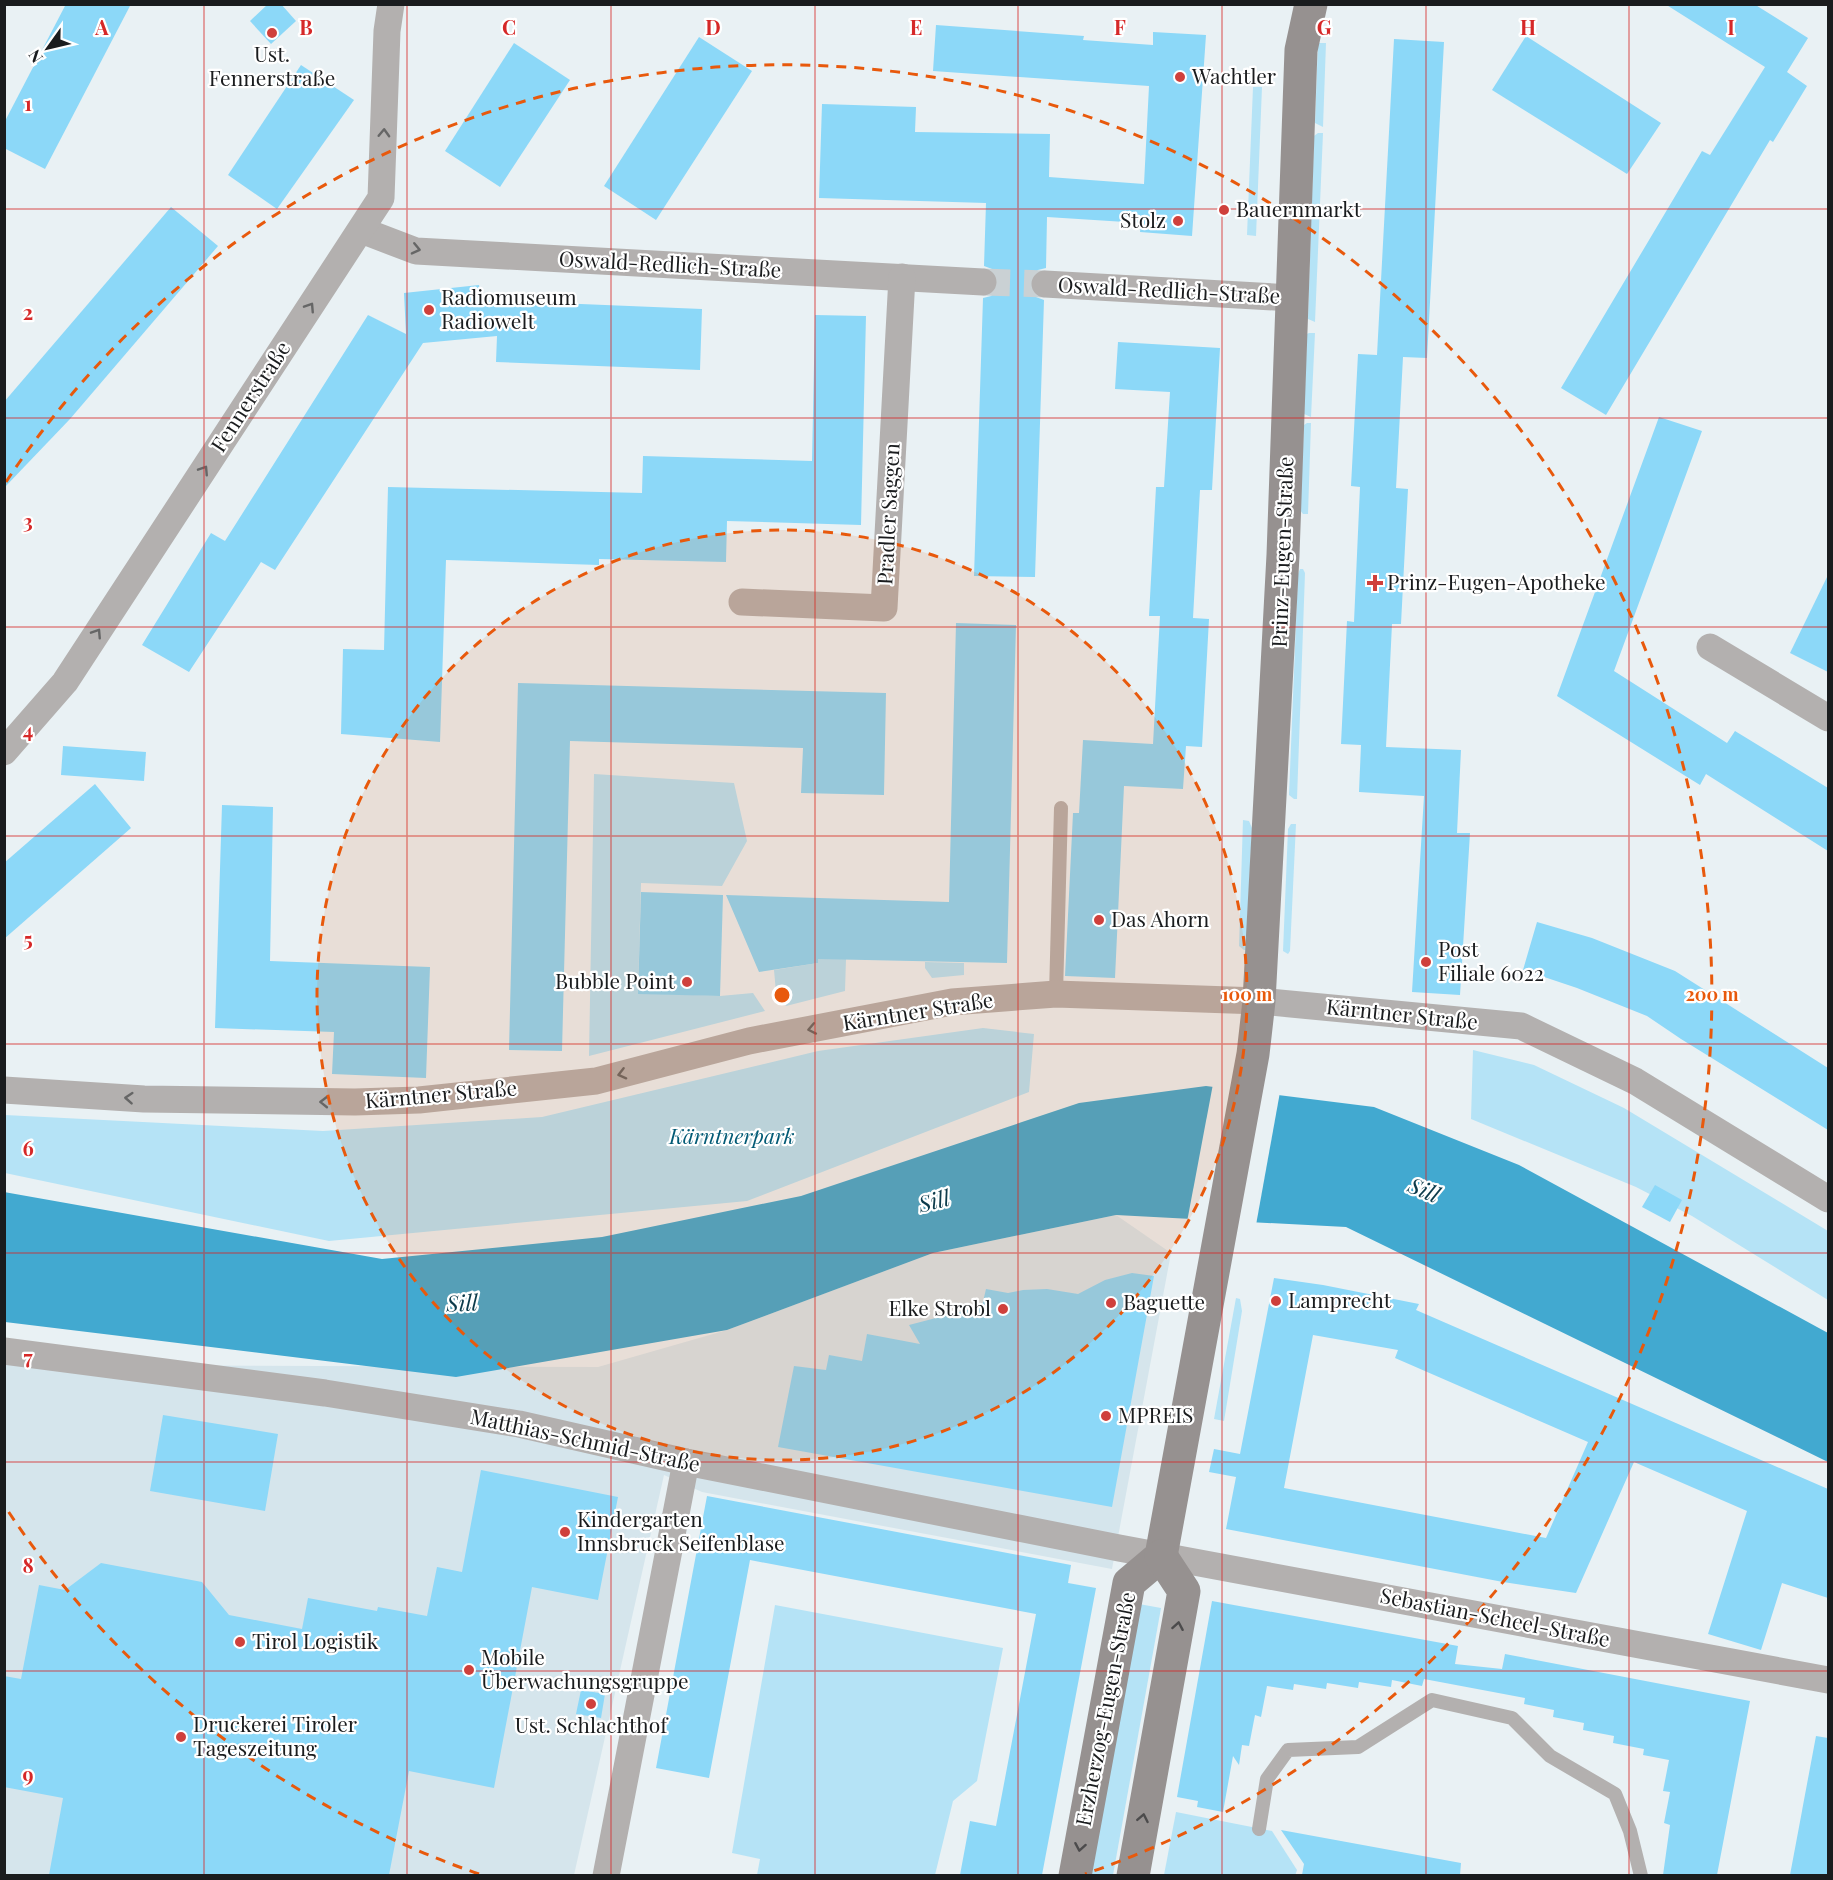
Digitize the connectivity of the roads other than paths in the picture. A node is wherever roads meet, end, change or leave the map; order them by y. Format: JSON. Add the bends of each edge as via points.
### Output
{"nodes":[{"id":1,"x":391,"y":4,"type":"edge"},
{"id":2,"x":1291,"y":4,"type":"edge"},
{"id":3,"x":1311,"y":4,"type":"edge"},
{"id":4,"x":1301,"y":50,"type":"junction"},
{"id":5,"x":361,"y":230,"type":"junction"},
{"id":6,"x":902,"y":277,"type":"junction"},
{"id":7,"x":983,"y":282,"type":"tunnel mouth"},
{"id":8,"x":1045,"y":284,"type":"tunnel mouth"},
{"id":9,"x":1292,"y":298,"type":"junction"},
{"id":10,"x":742,"y":602,"type":"dead end"},
{"id":11,"x":1710,"y":647,"type":"dead end"},
{"id":12,"x":1828,"y":718,"type":"edge"},
{"id":13,"x":4,"y":752,"type":"edge"},
{"id":14,"x":1061,"y":808,"type":"dead end"},
{"id":15,"x":1056,"y":994,"type":"junction"},
{"id":16,"x":1259,"y":1001,"type":"junction"},
{"id":17,"x":4,"y":1090,"type":"edge"},
{"id":18,"x":1828,"y":1199,"type":"edge"},
{"id":19,"x":4,"y":1351,"type":"edge"},
{"id":20,"x":687,"y":1462,"type":"junction"},
{"id":21,"x":1161,"y":1556,"type":"junction"},
{"id":22,"x":1828,"y":1680,"type":"edge"},
{"id":23,"x":1259,"y":1829,"type":"dead end"},
{"id":24,"x":606,"y":1875,"type":"edge"},
{"id":25,"x":1075,"y":1875,"type":"edge"},
{"id":26,"x":1133,"y":1875,"type":"edge"},
{"id":27,"x":1641,"y":1875,"type":"edge"}],
"edges":[{"from":5,"to":1,"type":"street","name":"Fennerstraße","one_way":true,"via":[[381,198]]},
{"from":2,"to":4,"type":"street","name":"Prinz-Eugen-Straße"},
{"from":3,"to":4,"type":"street","name":"Prinz-Eugen-Straße"},
{"from":4,"to":9,"type":"street","name":"Prinz-Eugen-Straße"},
{"from":5,"to":6,"type":"street","name":"Oswald-Redlich-Straße","one_way":true,"via":[[416,251]]},
{"from":13,"to":5,"type":"street","name":"Fennerstraße","one_way":true,"via":[[65,682]]},
{"from":6,"to":7,"type":"street","name":"Oswald-Redlich-Straße"},
{"from":6,"to":10,"type":"street","name":"Pradler Saggen","via":[[884,608]]},
{"from":8,"to":9,"type":"street","name":"Oswald-Redlich-Straße"},
{"from":9,"to":16,"type":"street","name":"Prinz-Eugen-Straße","via":[[1283,555]]},
{"from":11,"to":12,"type":"street"},
{"from":14,"to":15,"type":"lane"},
{"from":15,"to":16,"type":"street","name":"Kärntner Straße"},
{"from":15,"to":17,"type":"street","name":"Kärntner Straße","one_way":true,"via":[[952,1002],[749,1041],[596,1081],[419,1100],[144,1099]]},
{"from":16,"to":18,"type":"street","name":"Kärntner Straße","via":[[1521,1026],[1635,1081]]},
{"from":16,"to":21,"type":"street","name":"Prinz-Eugen-Straße","via":[[1253,1054]]},
{"from":19,"to":20,"type":"street","name":"Matthias-Schmid-Straße","via":[[325,1393],[519,1424]]},
{"from":20,"to":21,"type":"street","name":"Matthias-Schmid-Straße"},
{"from":20,"to":24,"type":"street"},
{"from":21,"to":22,"type":"street","name":"Sebastian-Scheel-Straße"},
{"from":21,"to":25,"type":"street","name":"Erzherzog-Eugen-Straße","one_way":true,"via":[[1129,1582]]},
{"from":26,"to":21,"type":"street","one_way":true,"via":[[1184,1592]]},
{"from":23,"to":27,"type":"lane","via":[[1267,1779],[1288,1750],[1358,1747],[1431,1700],[1512,1718],[1550,1756],[1615,1794]]}]}
